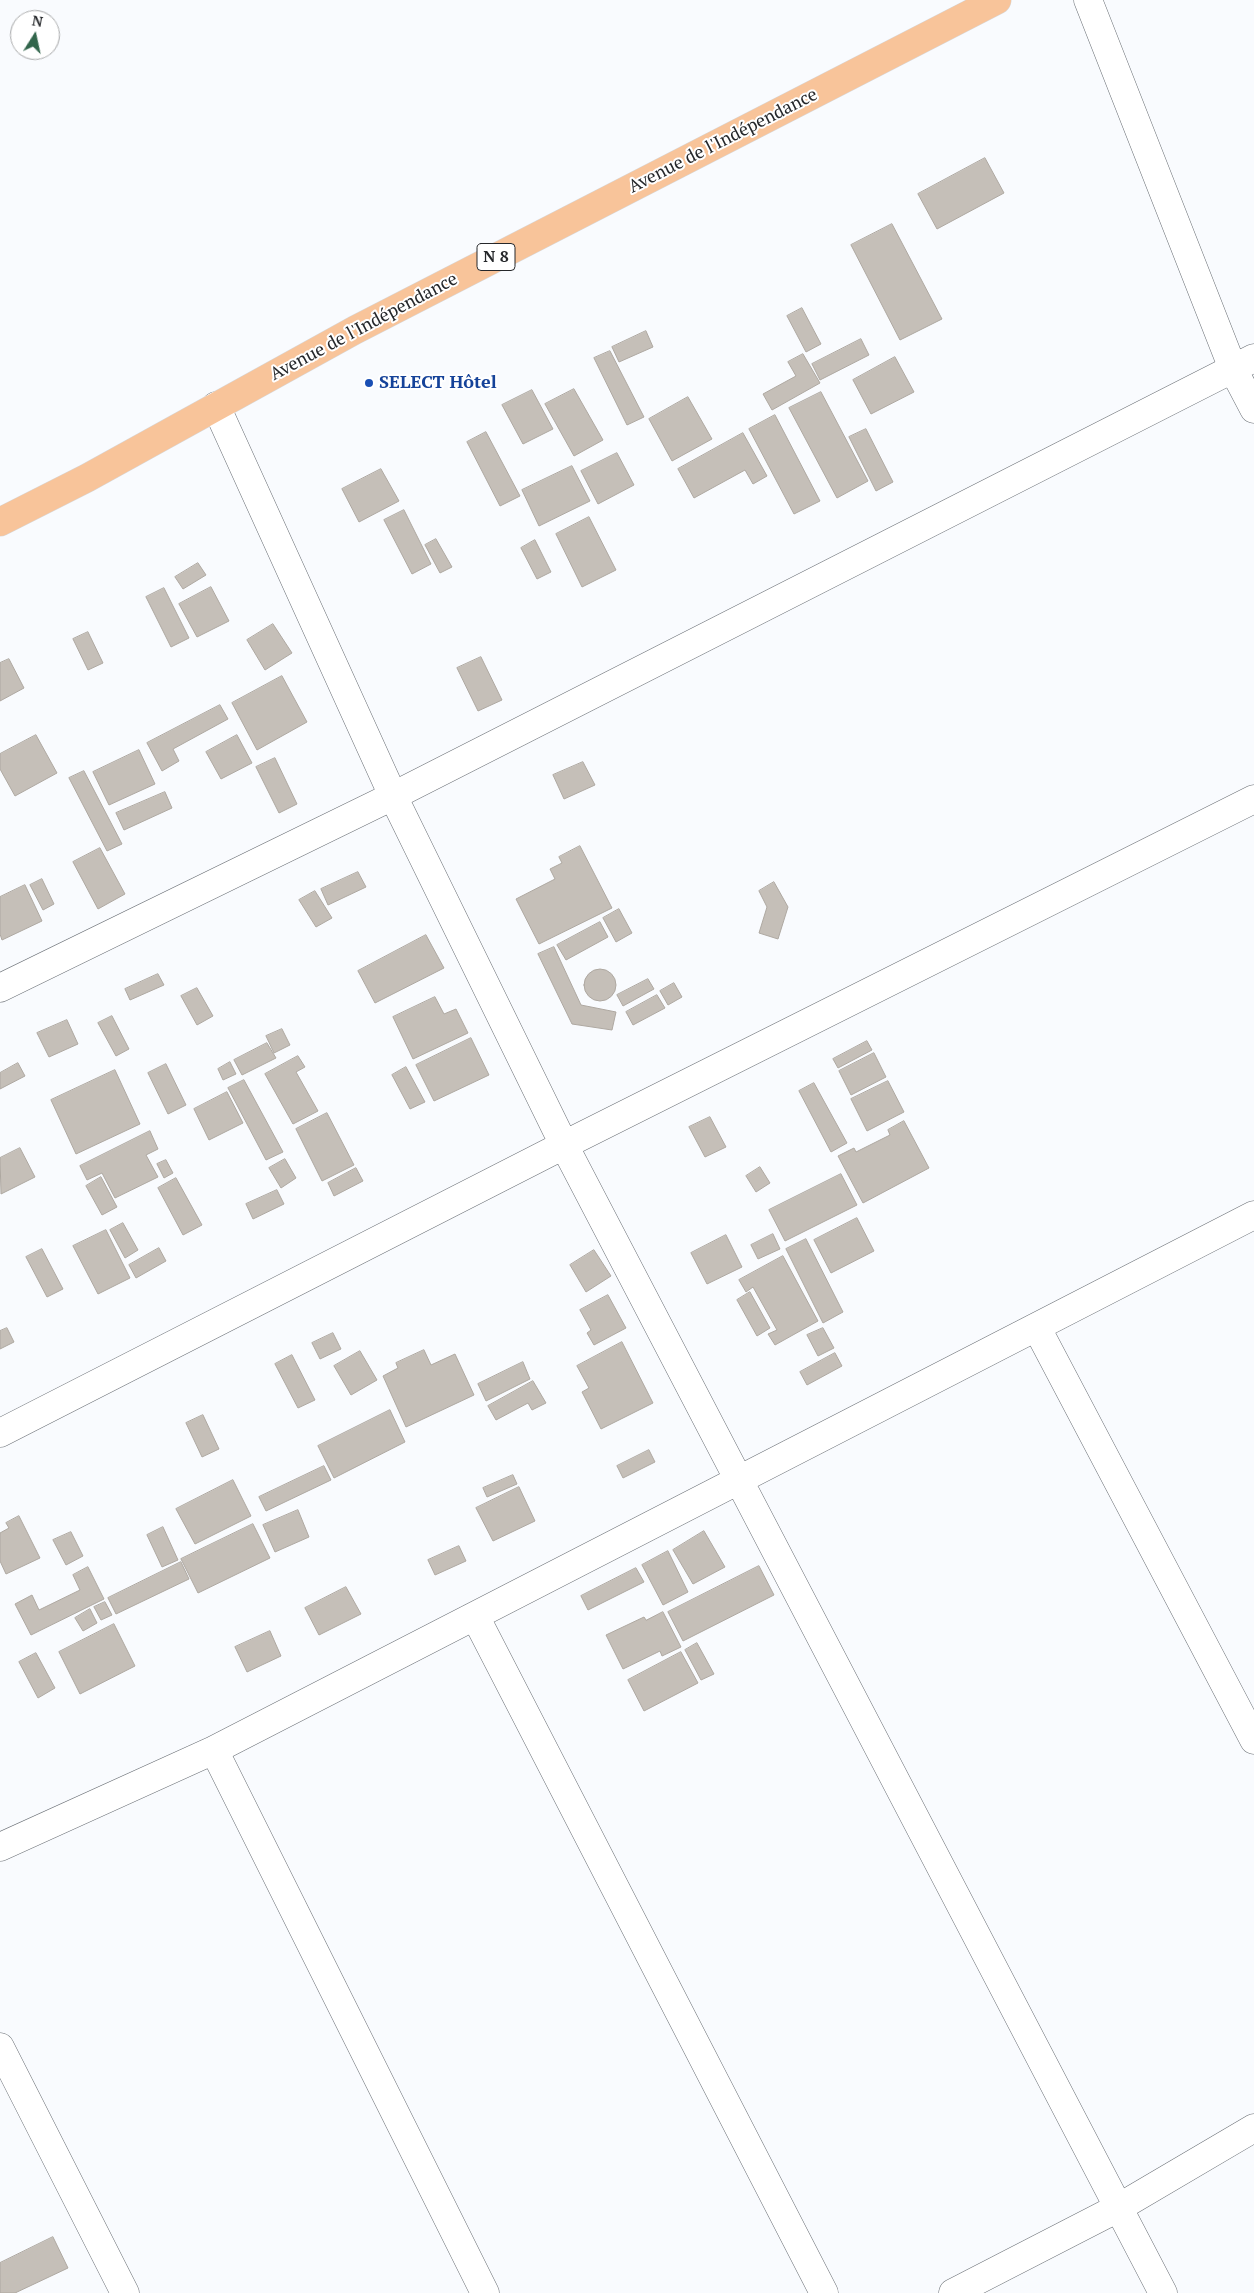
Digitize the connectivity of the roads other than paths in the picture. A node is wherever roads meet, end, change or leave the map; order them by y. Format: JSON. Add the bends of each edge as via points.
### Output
{"nodes":[{"id":1,"x":997,"y":0,"type":"edge"},
{"id":2,"x":1088,"y":0,"type":"edge"},
{"id":3,"x":1244,"y":364,"type":"edge"},
{"id":4,"x":216,"y":406,"type":"junction"},
{"id":5,"x":1254,"y":409,"type":"edge"},
{"id":6,"x":0,"y":522,"type":"edge"},
{"id":7,"x":393,"y":796,"type":"junction"},
{"id":8,"x":1254,"y":798,"type":"edge"},
{"id":9,"x":0,"y":988,"type":"edge"},
{"id":10,"x":564,"y":1145,"type":"junction"},
{"id":11,"x":1254,"y":1215,"type":"edge"},
{"id":12,"x":1037,"y":1328,"type":"junction"},
{"id":13,"x":0,"y":1433,"type":"edge"},
{"id":14,"x":740,"y":1480,"type":"junction"},
{"id":15,"x":475,"y":1616,"type":"junction"},
{"id":16,"x":1254,"y":1740,"type":"edge"},
{"id":17,"x":214,"y":1750,"type":"junction"},
{"id":18,"x":0,"y":1847,"type":"edge"},
{"id":19,"x":0,"y":2047,"type":"edge"},
{"id":20,"x":1254,"y":2128,"type":"edge"},
{"id":21,"x":1118,"y":2208,"type":"junction"},
{"id":22,"x":126,"y":2293,"type":"edge"},
{"id":23,"x":485,"y":2293,"type":"edge"},
{"id":24,"x":824,"y":2293,"type":"edge"},
{"id":25,"x":953,"y":2293,"type":"edge"},
{"id":26,"x":1163,"y":2293,"type":"edge"}],
"edges":[{"from":1,"to":4,"type":"highway","name":"Avenue de l'Indépendance","number":"N 8","via":[[356,330]]},
{"from":2,"to":3,"type":"street"},
{"from":3,"to":5,"type":"street"},
{"from":3,"to":7,"type":"street"},
{"from":4,"to":6,"type":"highway","name":"Avenue de l'Indépendance","number":"N 8"},
{"from":4,"to":7,"type":"street"},
{"from":7,"to":9,"type":"street"},
{"from":7,"to":10,"type":"street"},
{"from":8,"to":10,"type":"street"},
{"from":10,"to":13,"type":"street"},
{"from":10,"to":14,"type":"street"},
{"from":11,"to":12,"type":"street"},
{"from":12,"to":14,"type":"street"},
{"from":12,"to":16,"type":"street"},
{"from":14,"to":15,"type":"street"},
{"from":14,"to":21,"type":"street"},
{"from":15,"to":17,"type":"street"},
{"from":15,"to":24,"type":"street"},
{"from":17,"to":18,"type":"street"},
{"from":17,"to":23,"type":"street"},
{"from":19,"to":22,"type":"street"},
{"from":20,"to":21,"type":"street"},
{"from":21,"to":25,"type":"street"},
{"from":21,"to":26,"type":"street"}]}
